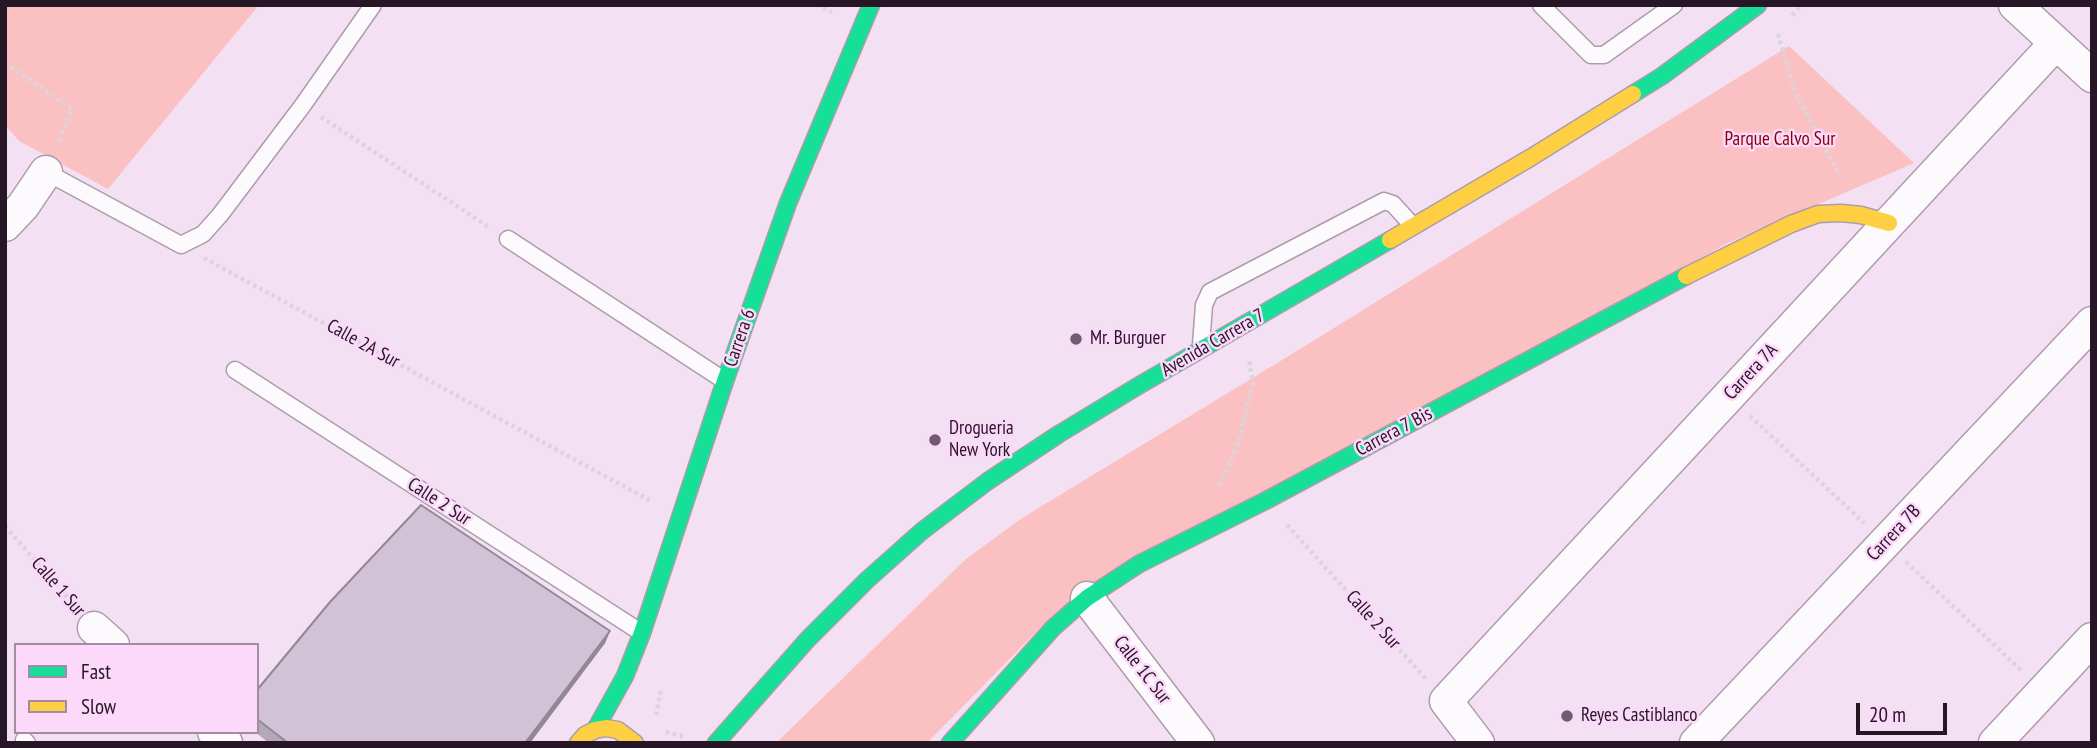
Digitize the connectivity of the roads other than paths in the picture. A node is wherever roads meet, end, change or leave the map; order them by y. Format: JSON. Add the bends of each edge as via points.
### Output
{"nodes":[{"id":1,"x":373,"y":5,"type":"edge"},
{"id":2,"x":871,"y":5,"type":"edge"},
{"id":3,"x":1541,"y":5,"type":"edge"},
{"id":4,"x":1674,"y":5,"type":"edge"},
{"id":5,"x":1758,"y":5,"type":"edge"},
{"id":6,"x":2015,"y":5,"type":"edge"},
{"id":7,"x":2056,"y":43,"type":"junction"},
{"id":8,"x":2092,"y":76,"type":"edge"},
{"id":9,"x":46,"y":172,"type":"joint"},
{"id":10,"x":1875,"y":219,"type":"junction"},
{"id":11,"x":5,"y":225,"type":"edge"},
{"id":12,"x":1414,"y":227,"type":"junction"},
{"id":13,"x":508,"y":239,"type":"road end"},
{"id":14,"x":2092,"y":323,"type":"edge"},
{"id":15,"x":1201,"y":351,"type":"junction"},
{"id":16,"x":235,"y":370,"type":"dead end"},
{"id":17,"x":725,"y":380,"type":"junction"},
{"id":18,"x":1087,"y":598,"type":"junction"},
{"id":19,"x":642,"y":633,"type":"junction"},
{"id":20,"x":2092,"y":639,"type":"edge"},
{"id":21,"x":625,"y":676,"type":"junction"},
{"id":22,"x":595,"y":730,"type":"junction"},
{"id":23,"x":632,"y":739,"type":"edge"},
{"id":24,"x":578,"y":743,"type":"edge"},
{"id":25,"x":716,"y":743,"type":"edge"},
{"id":26,"x":950,"y":743,"type":"edge"},
{"id":27,"x":1198,"y":743,"type":"edge"},
{"id":28,"x":1478,"y":743,"type":"edge"},
{"id":29,"x":1696,"y":743,"type":"edge"},
{"id":30,"x":1995,"y":743,"type":"edge"}],
"edges":[{"from":1,"to":9,"type":"lane","via":[[203,234],[181,245]]},
{"from":2,"to":17,"type":"street","name":"Carrera 6","via":[[788,203]]},
{"from":3,"to":4,"type":"lane","via":[[1591,55],[1604,55]]},
{"from":5,"to":12,"type":"street","name":"Avenida Carrera 7","via":[[1662,76]]},
{"from":6,"to":7,"type":"street"},
{"from":7,"to":8,"type":"street"},
{"from":7,"to":10,"type":"street","name":"Carrera 7A"},
{"from":9,"to":11,"type":"street"},
{"from":10,"to":18,"type":"street","name":"Carrera 7 Bis","via":[[1818,214],[1791,224],[1139,564]]},
{"from":10,"to":28,"type":"street","name":"Carrera 7A","via":[[1447,701]]},
{"from":12,"to":15,"type":"street","name":"Avenida Carrera 7"},
{"from":12,"to":15,"type":"lane","via":[[1393,204],[1384,201],[1210,292],[1204,305]]},
{"from":13,"to":17,"type":"lane"},
{"from":14,"to":29,"type":"street","name":"Carrera 7B"},
{"from":15,"to":25,"type":"street","name":"Avenida Carrera 7","via":[[1059,434],[922,531],[808,639]]},
{"from":16,"to":19,"type":"lane","name":"Calle 2 Sur"},
{"from":17,"to":19,"type":"street","name":"Carrera 6"},
{"from":18,"to":26,"type":"street","name":"Carrera 7 Bis","via":[[1053,628]]},
{"from":18,"to":27,"type":"street","name":"Calle 1C Sur"},
{"from":19,"to":21,"type":"street","name":"Carrera 6"},
{"from":20,"to":30,"type":"street"},
{"from":21,"to":22,"type":"street","name":"Carrera 6"},
{"from":21,"to":23,"type":"street","name":"Carrera 6","via":[[625,713]]},
{"from":22,"to":23,"type":"street","via":[[618,730]]},
{"from":22,"to":24,"type":"street"}]}
